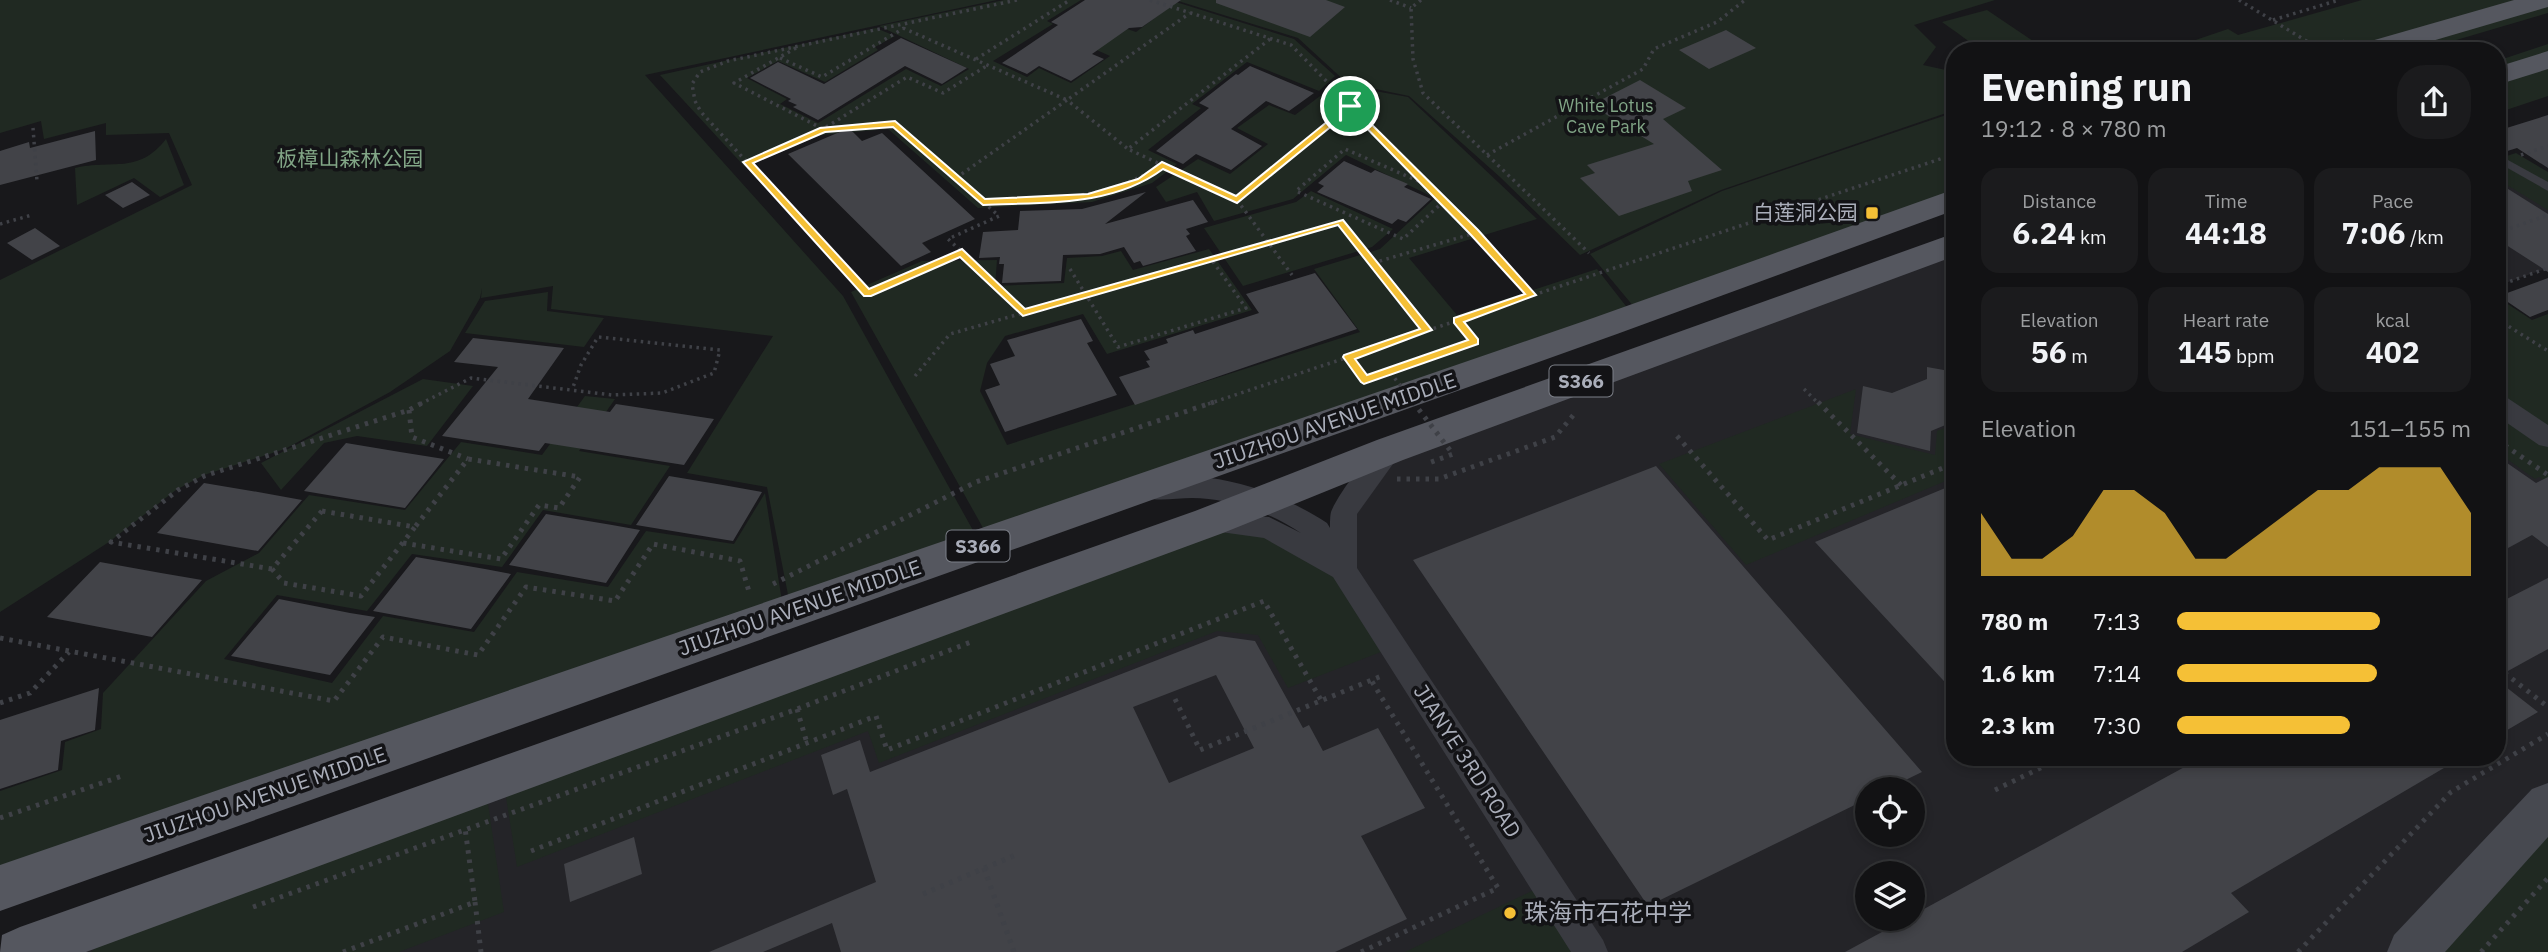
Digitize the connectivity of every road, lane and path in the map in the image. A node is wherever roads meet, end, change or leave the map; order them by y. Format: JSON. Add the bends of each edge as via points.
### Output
{"nodes":[{"id":1,"x":1017,"y":0,"type":"edge"},
{"id":2,"x":1070,"y":0,"type":"edge"},
{"id":3,"x":1150,"y":0,"type":"edge"},
{"id":4,"x":1390,"y":0,"type":"edge"},
{"id":5,"x":1421,"y":0,"type":"edge"},
{"id":6,"x":1745,"y":0,"type":"edge"},
{"id":7,"x":2239,"y":0,"type":"edge"},
{"id":8,"x":2339,"y":0,"type":"edge"},
{"id":9,"x":2543,"y":0,"type":"edge"},
{"id":10,"x":1410,"y":8,"type":"junction"},
{"id":11,"x":1190,"y":13,"type":"junction"},
{"id":12,"x":2272,"y":20,"type":"junction"},
{"id":13,"x":914,"y":22,"type":"junction"},
{"id":14,"x":903,"y":28,"type":"junction"},
{"id":15,"x":1271,"y":38,"type":"junction"},
{"id":16,"x":2308,"y":42,"type":"edge"},
{"id":17,"x":2398,"y":42,"type":"edge"},
{"id":18,"x":800,"y":46,"type":"junction"},
{"id":19,"x":780,"y":57,"type":"junction"},
{"id":20,"x":975,"y":60,"type":"junction"},
{"id":21,"x":2548,"y":60,"type":"edge"},
{"id":22,"x":988,"y":65,"type":"junction"},
{"id":23,"x":2506,"y":73,"type":"edge"},
{"id":24,"x":1067,"y":100,"type":"junction"},
{"id":25,"x":1350,"y":106,"type":"junction"},
{"id":26,"x":33,"y":128,"type":"dead end"},
{"id":27,"x":823,"y":130,"type":"junction"},
{"id":28,"x":1128,"y":149,"type":"junction"},
{"id":29,"x":1487,"y":155,"type":"junction"},
{"id":30,"x":1946,"y":157,"type":"edge"},
{"id":31,"x":747,"y":162,"type":"junction"},
{"id":32,"x":2506,"y":162,"type":"edge"},
{"id":33,"x":1162,"y":165,"type":"junction"},
{"id":34,"x":957,"y":178,"type":"junction"},
{"id":35,"x":37,"y":181,"type":"dead end"},
{"id":36,"x":1430,"y":186,"type":"junction"},
{"id":37,"x":2548,"y":187,"type":"edge"},
{"id":38,"x":1237,"y":200,"type":"junction"},
{"id":39,"x":1444,"y":201,"type":"junction"},
{"id":40,"x":983,"y":202,"type":"junction"},
{"id":41,"x":1946,"y":202,"type":"edge"},
{"id":42,"x":1348,"y":214,"type":"junction"},
{"id":43,"x":32,"y":215,"type":"dead end"},
{"id":44,"x":2548,"y":215,"type":"edge"},
{"id":45,"x":1340,"y":222,"type":"junction"},
{"id":46,"x":0,"y":224,"type":"edge"},
{"id":47,"x":2506,"y":230,"type":"edge"},
{"id":48,"x":1475,"y":233,"type":"junction"},
{"id":49,"x":1268,"y":243,"type":"junction"},
{"id":50,"x":1946,"y":247,"type":"edge"},
{"id":51,"x":2509,"y":250,"type":"dead end"},
{"id":52,"x":2506,"y":251,"type":"edge"},
{"id":53,"x":962,"y":252,"type":"junction"},
{"id":54,"x":1589,"y":253,"type":"dead end"},
{"id":55,"x":1211,"y":259,"type":"junction"},
{"id":56,"x":1373,"y":263,"type":"junction"},
{"id":57,"x":2548,"y":268,"type":"edge"},
{"id":58,"x":1070,"y":270,"type":"dead end"},
{"id":59,"x":1292,"y":275,"type":"dead end"},
{"id":60,"x":2506,"y":280,"type":"edge"},
{"id":61,"x":2510,"y":282,"type":"junction"},
{"id":62,"x":2506,"y":283,"type":"edge"},
{"id":63,"x":1086,"y":295,"type":"junction"},
{"id":64,"x":1531,"y":295,"type":"junction"},
{"id":65,"x":1023,"y":313,"type":"junction"},
{"id":66,"x":1457,"y":320,"type":"junction"},
{"id":67,"x":2506,"y":325,"type":"edge"},
{"id":68,"x":1427,"y":330,"type":"junction"},
{"id":69,"x":2547,"y":351,"type":"edge"},
{"id":70,"x":1348,"y":357,"type":"junction"},
{"id":71,"x":1389,"y":371,"type":"junction"},
{"id":72,"x":915,"y":376,"type":"dead end"},
{"id":73,"x":1804,"y":389,"type":"dead end"},
{"id":74,"x":572,"y":390,"type":"junction"},
{"id":75,"x":2506,"y":409,"type":"edge"},
{"id":76,"x":409,"y":410,"type":"junction"},
{"id":77,"x":1677,"y":436,"type":"dead end"},
{"id":78,"x":2548,"y":438,"type":"edge"},
{"id":79,"x":2506,"y":446,"type":"edge"},
{"id":80,"x":1390,"y":450,"type":"junction"},
{"id":81,"x":468,"y":459,"type":"junction"},
{"id":82,"x":1426,"y":464,"type":"dead end"},
{"id":83,"x":1946,"y":467,"type":"edge"},
{"id":84,"x":2548,"y":475,"type":"edge"},
{"id":85,"x":1901,"y":485,"type":"junction"},
{"id":86,"x":1128,"y":493,"type":"junction"},
{"id":87,"x":1262,"y":501,"type":"junction"},
{"id":88,"x":1209,"y":522,"type":"junction"},
{"id":89,"x":415,"y":527,"type":"junction"},
{"id":90,"x":402,"y":543,"type":"junction"},
{"id":91,"x":272,"y":569,"type":"junction"},
{"id":92,"x":1343,"y":569,"type":"junction"},
{"id":93,"x":748,"y":606,"type":"junction"},
{"id":94,"x":0,"y":638,"type":"edge"},
{"id":95,"x":69,"y":652,"type":"junction"},
{"id":96,"x":1405,"y":666,"type":"junction"},
{"id":97,"x":2506,"y":674,"type":"edge"},
{"id":98,"x":786,"y":675,"type":"junction"},
{"id":99,"x":1370,"y":680,"type":"junction"},
{"id":100,"x":1175,"y":699,"type":"dead end"},
{"id":101,"x":1321,"y":700,"type":"junction"},
{"id":102,"x":0,"y":703,"type":"edge"},
{"id":103,"x":2548,"y":707,"type":"edge"},
{"id":104,"x":2548,"y":734,"type":"edge"},
{"id":105,"x":807,"y":743,"type":"junction"},
{"id":106,"x":2506,"y":759,"type":"edge"},
{"id":107,"x":2044,"y":766,"type":"edge"},
{"id":108,"x":2494,"y":766,"type":"edge"},
{"id":109,"x":125,"y":775,"type":"dead end"},
{"id":110,"x":1995,"y":790,"type":"dead end"},
{"id":111,"x":460,"y":792,"type":"junction"},
{"id":112,"x":2548,"y":804,"type":"edge"},
{"id":113,"x":0,"y":818,"type":"edge"},
{"id":114,"x":531,"y":850,"type":"dead end"},
{"id":115,"x":1018,"y":854,"type":"dead end"},
{"id":116,"x":984,"y":868,"type":"junction"},
{"id":117,"x":2548,"y":878,"type":"edge"},
{"id":118,"x":0,"y":888,"type":"edge"},
{"id":119,"x":923,"y":894,"type":"dead end"},
{"id":120,"x":475,"y":902,"type":"junction"},
{"id":121,"x":134,"y":910,"type":"junction"},
{"id":122,"x":20,"y":952,"type":"edge"},
{"id":123,"x":80,"y":952,"type":"edge"},
{"id":124,"x":343,"y":952,"type":"edge"},
{"id":125,"x":481,"y":952,"type":"edge"},
{"id":126,"x":1014,"y":952,"type":"edge"},
{"id":127,"x":1361,"y":952,"type":"edge"},
{"id":128,"x":1591,"y":952,"type":"edge"},
{"id":129,"x":2298,"y":952,"type":"edge"},
{"id":130,"x":2412,"y":952,"type":"edge"},
{"id":131,"x":2481,"y":952,"type":"edge"}],
"edges":[{"from":1,"to":13,"type":"path"},
{"from":2,"to":20,"type":"path"},
{"from":3,"to":11,"type":"path"},
{"from":4,"to":10,"type":"path"},
{"from":5,"to":10,"type":"path"},
{"from":6,"to":29,"type":"path","via":[[1717,22],[1654,49],[1643,69]]},
{"from":7,"to":12,"type":"path"},
{"from":8,"to":12,"type":"path"},
{"from":9,"to":17,"type":"main road"},
{"from":10,"to":29,"type":"path","via":[[1413,59],[1423,93]]},
{"from":11,"to":15,"type":"path"},
{"from":11,"to":24,"type":"path"},
{"from":12,"to":16,"type":"path"},
{"from":13,"to":14,"type":"path"},
{"from":13,"to":18,"type":"path"},
{"from":14,"to":19,"type":"path","via":[[822,77]]},
{"from":14,"to":20,"type":"path"},
{"from":15,"to":25,"type":"path","via":[[1291,45]]},
{"from":15,"to":28,"type":"path"},
{"from":18,"to":19,"type":"path"},
{"from":18,"to":31,"type":"path","via":[[718,63],[696,75],[691,84],[694,102]]},
{"from":19,"to":27,"type":"path","via":[[734,83]]},
{"from":20,"to":22,"type":"path"},
{"from":21,"to":23,"type":"main road"},
{"from":22,"to":24,"type":"path"},
{"from":22,"to":27,"type":"path","via":[[943,93],[907,77]]},
{"from":24,"to":28,"type":"path"},
{"from":24,"to":34,"type":"path"},
{"from":25,"to":36,"type":"path"},
{"from":25,"to":38,"type":"path"},
{"from":26,"to":35,"type":"path"},
{"from":27,"to":31,"type":"path"},
{"from":27,"to":34,"type":"path","via":[[895,124]]},
{"from":28,"to":33,"type":"path"},
{"from":29,"to":54,"type":"path"},
{"from":30,"to":64,"type":"path"},
{"from":31,"to":53,"type":"path","via":[[867,293]]},
{"from":32,"to":37,"type":"lane"},
{"from":33,"to":38,"type":"path"},
{"from":33,"to":40,"type":"path","via":[[1141,181],[1088,197]]},
{"from":34,"to":40,"type":"path"},
{"from":36,"to":39,"type":"path"},
{"from":36,"to":42,"type":"path","via":[[1345,149],[1296,191]]},
{"from":38,"to":49,"type":"path"},
{"from":39,"to":42,"type":"path","via":[[1402,239]]},
{"from":39,"to":48,"type":"path"},
{"from":40,"to":53,"type":"path","via":[[999,216],[948,239]]},
{"from":41,"to":86,"type":"main road","name":"JIUZHOU AVENUE MIDDLE","number":"S366"},
{"from":42,"to":45,"type":"path"},
{"from":43,"to":46,"type":"path"},
{"from":44,"to":47,"type":"path"},
{"from":45,"to":49,"type":"path"},
{"from":45,"to":56,"type":"path"},
{"from":48,"to":56,"type":"path"},
{"from":48,"to":64,"type":"path"},
{"from":49,"to":55,"type":"path"},
{"from":49,"to":59,"type":"path"},
{"from":50,"to":80,"type":"main road","number":"S366"},
{"from":51,"to":52,"type":"path"},
{"from":53,"to":65,"type":"path"},
{"from":55,"to":63,"type":"path"},
{"from":55,"to":63,"type":"path","via":[[1246,308],[1118,347]]},
{"from":56,"to":68,"type":"path"},
{"from":57,"to":61,"type":"path"},
{"from":58,"to":63,"type":"path"},
{"from":60,"to":61,"type":"path"},
{"from":61,"to":62,"type":"path"},
{"from":63,"to":65,"type":"path"},
{"from":64,"to":66,"type":"path"},
{"from":65,"to":72,"type":"path","via":[[950,334]]},
{"from":66,"to":68,"type":"path"},
{"from":66,"to":71,"type":"path","via":[[1475,342]]},
{"from":67,"to":69,"type":"path"},
{"from":68,"to":70,"type":"path"},
{"from":70,"to":71,"type":"path","bridge":true,"via":[[1364,380]]},
{"from":70,"to":93,"type":"path","via":[[976,482]]},
{"from":71,"to":82,"type":"path","bridge":true,"via":[[1453,454]]},
{"from":73,"to":85,"type":"path"},
{"from":74,"to":74,"type":"path","via":[[612,395],[662,393],[714,373],[720,350],[598,337]]},
{"from":74,"to":76,"type":"path","via":[[471,378]]},
{"from":75,"to":78,"type":"street"},
{"from":76,"to":81,"type":"path","via":[[412,437]]},
{"from":76,"to":91,"type":"path","via":[[204,476],[178,490],[111,542]]},
{"from":77,"to":85,"type":"path","via":[[1768,540]]},
{"from":79,"to":84,"type":"path"},
{"from":80,"to":87,"type":"main road","number":"S366"},
{"from":80,"to":92,"type":"street","via":[[1344,513]]},
{"from":81,"to":89,"type":"path"},
{"from":81,"to":90,"type":"path","via":[[580,477],[559,508],[539,505],[501,559]]},
{"from":83,"to":85,"type":"path"},
{"from":86,"to":87,"type":"street","via":[[1191,488]]},
{"from":86,"to":93,"type":"main road","name":"JIUZHOU AVENUE MIDDLE","number":"S366"},
{"from":87,"to":88,"type":"main road","number":"S366"},
{"from":87,"to":92,"type":"street","via":[[1317,530]]},
{"from":88,"to":92,"type":"street","name":"JIANYE 3RD ROAD","via":[[1269,528]]},
{"from":88,"to":98,"type":"main road","number":"S366"},
{"from":89,"to":90,"type":"path"},
{"from":89,"to":91,"type":"path","via":[[321,511]]},
{"from":90,"to":91,"type":"path","via":[[361,596],[284,583]]},
{"from":92,"to":96,"type":"street","name":"JIANYE 3RD ROAD"},
{"from":93,"to":95,"type":"path","via":[[740,561],[653,544],[615,601],[526,587],[478,655],[383,637],[334,701]]},
{"from":93,"to":118,"type":"main road","name":"JIUZHOU AVENUE MIDDLE","number":"S366"},
{"from":94,"to":95,"type":"path"},
{"from":95,"to":102,"type":"path","via":[[30,693]]},
{"from":96,"to":99,"type":"path"},
{"from":96,"to":128,"type":"street","name":"JIANYE 3RD ROAD"},
{"from":97,"to":103,"type":"path"},
{"from":98,"to":105,"type":"path"},
{"from":98,"to":111,"type":"main road","number":"S366"},
{"from":99,"to":101,"type":"path"},
{"from":99,"to":127,"type":"path","via":[[1497,888]]},
{"from":100,"to":101,"type":"path","via":[[1200,750]]},
{"from":101,"to":105,"type":"path","via":[[1264,601],[887,750],[876,716]]},
{"from":104,"to":106,"type":"path"},
{"from":105,"to":114,"type":"path"},
{"from":107,"to":110,"type":"path"},
{"from":108,"to":129,"type":"path","via":[[2451,792]]},
{"from":109,"to":113,"type":"path"},
{"from":111,"to":120,"type":"path"},
{"from":111,"to":121,"type":"main road","number":"S366"},
{"from":112,"to":130,"type":"main road"},
{"from":115,"to":116,"type":"path"},
{"from":116,"to":119,"type":"path"},
{"from":116,"to":126,"type":"path"},
{"from":117,"to":131,"type":"path"},
{"from":120,"to":124,"type":"path"},
{"from":120,"to":125,"type":"path"},
{"from":121,"to":122,"type":"main road","number":"S366"},
{"from":121,"to":123,"type":"street"}]}
